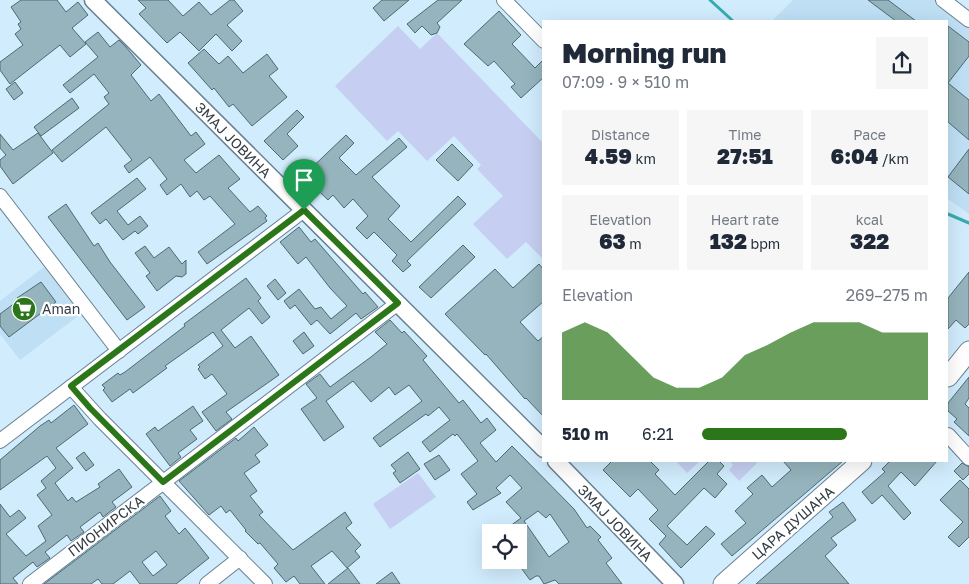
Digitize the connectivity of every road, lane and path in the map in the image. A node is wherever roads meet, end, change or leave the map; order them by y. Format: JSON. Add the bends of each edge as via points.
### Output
{"nodes":[{"id":1,"x":93,"y":0,"type":"edge"},
{"id":2,"x":504,"y":0,"type":"edge"},
{"id":3,"x":943,"y":0,"type":"edge"},
{"id":4,"x":969,"y":20,"type":"edge"},
{"id":5,"x":542,"y":39,"type":"edge"},
{"id":6,"x":0,"y":196,"type":"edge"},
{"id":7,"x":304,"y":210,"type":"junction"},
{"id":8,"x":398,"y":303,"type":"junction"},
{"id":9,"x":119,"y":351,"type":"junction"},
{"id":10,"x":969,"y":351,"type":"edge"},
{"id":11,"x":948,"y":378,"type":"edge"},
{"id":12,"x":71,"y":386,"type":"junction"},
{"id":13,"x":948,"y":436,"type":"edge"},
{"id":14,"x":0,"y":441,"type":"edge"},
{"id":15,"x":542,"y":447,"type":"edge"},
{"id":16,"x":969,"y":458,"type":"edge"},
{"id":17,"x":557,"y":462,"type":"edge"},
{"id":18,"x":861,"y":462,"type":"edge"},
{"id":19,"x":163,"y":482,"type":"junction"},
{"id":20,"x":240,"y":558,"type":"junction"},
{"id":21,"x":30,"y":584,"type":"edge"},
{"id":22,"x":207,"y":584,"type":"edge"},
{"id":23,"x":265,"y":584,"type":"edge"},
{"id":24,"x":675,"y":584,"type":"edge"},
{"id":25,"x":724,"y":584,"type":"edge"}],
"edges":[{"from":1,"to":7,"type":"street","name":"ЗМАЈ ЈОВИНА"},
{"from":2,"to":5,"type":"street"},
{"from":3,"to":4,"type":"street"},
{"from":6,"to":9,"type":"street"},
{"from":7,"to":8,"type":"street","name":"ЗМАЈ ЈОВИНА"},
{"from":7,"to":9,"type":"street"},
{"from":8,"to":15,"type":"street","name":"ЗМАЈ ЈОВИНА"},
{"from":8,"to":19,"type":"street","name":"ПИОНИРСКА"},
{"from":9,"to":12,"type":"street"},
{"from":10,"to":11,"type":"main road"},
{"from":12,"to":14,"type":"street"},
{"from":12,"to":19,"type":"street"},
{"from":13,"to":16,"type":"street"},
{"from":17,"to":24,"type":"street","name":"ЗМАЈ ЈОВИНА"},
{"from":18,"to":25,"type":"main road","name":"ЦАРА ДУШАНА"},
{"from":19,"to":20,"type":"street"},
{"from":19,"to":21,"type":"street","name":"ПИОНИРСКА"},
{"from":20,"to":22,"type":"street"},
{"from":20,"to":23,"type":"street"}]}
